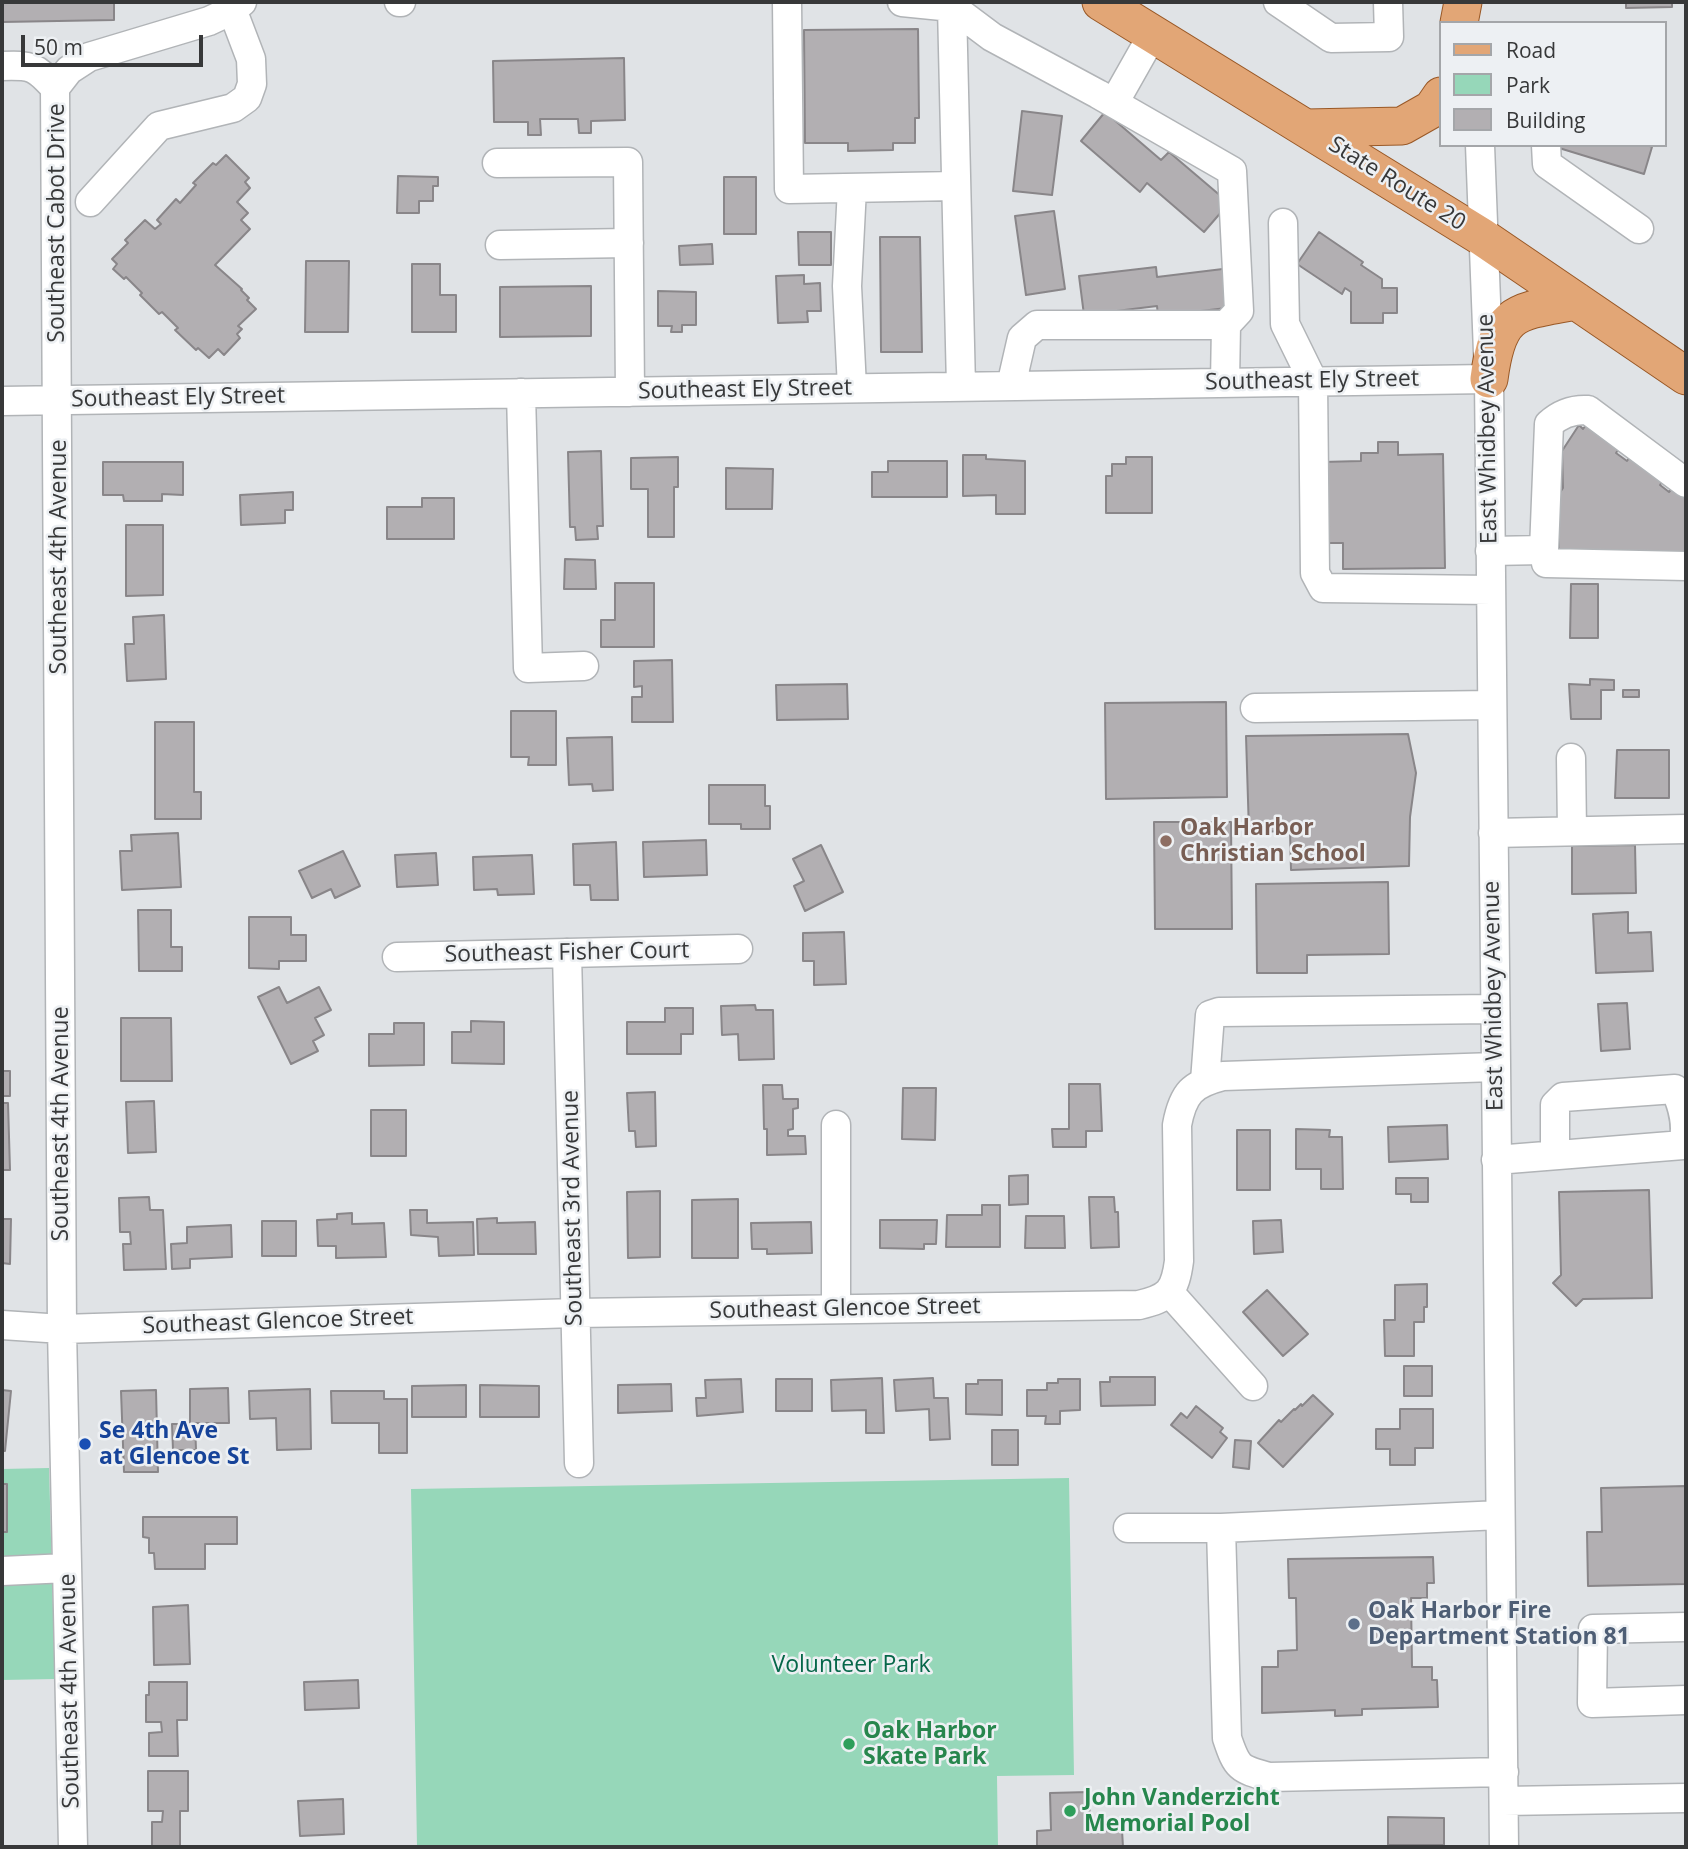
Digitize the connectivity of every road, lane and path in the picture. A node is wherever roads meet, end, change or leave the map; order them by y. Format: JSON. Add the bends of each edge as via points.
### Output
{"nodes":[{"id":1,"x":787,"y":2,"type":"edge"},
{"id":2,"x":902,"y":2,"type":"edge"},
{"id":3,"x":1101,"y":2,"type":"edge"},
{"id":4,"x":1278,"y":2,"type":"edge"},
{"id":5,"x":1388,"y":2,"type":"edge"},
{"id":6,"x":1463,"y":2,"type":"edge"},
{"id":7,"x":1477,"y":2,"type":"edge"},
{"id":8,"x":237,"y":5,"type":"edge"},
{"id":9,"x":952,"y":7,"type":"junction"},
{"id":10,"x":1459,"y":21,"type":"edge"},
{"id":11,"x":1478,"y":21,"type":"edge"},
{"id":12,"x":1153,"y":34,"type":"junction"},
{"id":13,"x":2,"y":66,"type":"edge"},
{"id":14,"x":55,"y":88,"type":"junction"},
{"id":15,"x":1440,"y":97,"type":"edge"},
{"id":16,"x":1114,"y":103,"type":"junction"},
{"id":17,"x":1306,"y":128,"type":"junction"},
{"id":18,"x":1480,"y":147,"type":"edge"},
{"id":19,"x":1546,"y":147,"type":"edge"},
{"id":20,"x":497,"y":163,"type":"dead end"},
{"id":21,"x":956,"y":186,"type":"junction"},
{"id":22,"x":852,"y":188,"type":"junction"},
{"id":23,"x":90,"y":202,"type":"dead end"},
{"id":24,"x":1283,"y":223,"type":"dead end"},
{"id":25,"x":1639,"y":229,"type":"dead end"},
{"id":26,"x":1482,"y":237,"type":"junction"},
{"id":27,"x":629,"y":243,"type":"junction"},
{"id":28,"x":500,"y":245,"type":"dead end"},
{"id":29,"x":1576,"y":302,"type":"junction"},
{"id":30,"x":1226,"y":326,"type":"junction"},
{"id":31,"x":1686,"y":376,"type":"edge"},
{"id":32,"x":1489,"y":379,"type":"junction"},
{"id":33,"x":1313,"y":381,"type":"junction"},
{"id":34,"x":1225,"y":383,"type":"junction"},
{"id":35,"x":1011,"y":386,"type":"junction"},
{"id":36,"x":961,"y":387,"type":"junction"},
{"id":37,"x":852,"y":388,"type":"junction"},
{"id":38,"x":630,"y":392,"type":"junction"},
{"id":39,"x":521,"y":393,"type":"junction"},
{"id":40,"x":58,"y":400,"type":"junction"},
{"id":41,"x":2,"y":401,"type":"edge"},
{"id":42,"x":1686,"y":483,"type":"edge"},
{"id":43,"x":1544,"y":550,"type":"junction"},
{"id":44,"x":1490,"y":551,"type":"junction"},
{"id":45,"x":1686,"y":566,"type":"edge"},
{"id":46,"x":1491,"y":590,"type":"junction"},
{"id":47,"x":584,"y":666,"type":"dead end"},
{"id":48,"x":1492,"y":705,"type":"junction"},
{"id":49,"x":1255,"y":708,"type":"dead end"},
{"id":50,"x":1571,"y":758,"type":"dead end"},
{"id":51,"x":1686,"y":829,"type":"edge"},
{"id":52,"x":1572,"y":831,"type":"junction"},
{"id":53,"x":1493,"y":833,"type":"junction"},
{"id":54,"x":738,"y":949,"type":"dead end"},
{"id":55,"x":567,"y":953,"type":"junction"},
{"id":56,"x":397,"y":957,"type":"dead end"},
{"id":57,"x":1494,"y":1009,"type":"junction"},
{"id":58,"x":1495,"y":1066,"type":"junction"},
{"id":59,"x":1205,"y":1081,"type":"junction"},
{"id":60,"x":836,"y":1125,"type":"dead end"},
{"id":61,"x":1555,"y":1155,"type":"junction"},
{"id":62,"x":1496,"y":1160,"type":"junction"},
{"id":63,"x":1170,"y":1293,"type":"junction"},
{"id":64,"x":836,"y":1309,"type":"junction"},
{"id":65,"x":575,"y":1313,"type":"junction"},
{"id":66,"x":2,"y":1325,"type":"edge"},
{"id":67,"x":62,"y":1329,"type":"junction"},
{"id":68,"x":1253,"y":1386,"type":"dead end"},
{"id":69,"x":579,"y":1463,"type":"dead end"},
{"id":70,"x":1500,"y":1515,"type":"junction"},
{"id":71,"x":1128,"y":1528,"type":"dead end"},
{"id":72,"x":1221,"y":1528,"type":"junction"},
{"id":73,"x":67,"y":1568,"type":"junction"},
{"id":74,"x":2,"y":1571,"type":"edge"},
{"id":75,"x":1686,"y":1626,"type":"edge"},
{"id":76,"x":1686,"y":1700,"type":"edge"},
{"id":77,"x":1504,"y":1772,"type":"junction"},
{"id":78,"x":1686,"y":1798,"type":"edge"},
{"id":79,"x":1504,"y":1801,"type":"junction"},
{"id":80,"x":73,"y":1847,"type":"edge"},
{"id":81,"x":1504,"y":1847,"type":"edge"}],
"edges":[{"from":1,"to":22,"type":"street","via":[[789,189]]},
{"from":2,"to":9,"type":"street"},
{"from":3,"to":12,"type":"main road","name":"State Route 20"},
{"from":4,"to":5,"type":"street","via":[[1331,38],[1389,37]]},
{"from":6,"to":10,"type":"main road"},
{"from":7,"to":11,"type":"street"},
{"from":8,"to":14,"type":"street","name":"Southeast Cabot Drive","via":[[208,21],[89,57],[69,70]]},
{"from":8,"to":23,"type":"street","via":[[251,59],[252,84],[247,98],[233,108],[159,126]]},
{"from":9,"to":16,"type":"street","via":[[992,37]]},
{"from":9,"to":21,"type":"street"},
{"from":12,"to":16,"type":"street"},
{"from":12,"to":17,"type":"main road","name":"State Route 20"},
{"from":13,"to":14,"type":"street","via":[[27,65]]},
{"from":14,"to":40,"type":"street","name":"Southeast Cabot Drive"},
{"from":15,"to":17,"type":"main road","via":[[1432,109],[1402,126]]},
{"from":16,"to":30,"type":"street","via":[[1232,171],[1239,311]]},
{"from":17,"to":26,"type":"main road","name":"State Route 20"},
{"from":18,"to":26,"type":"street","name":"East Whidbey Avenue"},
{"from":19,"to":25,"type":"street","via":[[1547,163]]},
{"from":20,"to":27,"type":"street","via":[[628,162]]},
{"from":21,"to":22,"type":"street"},
{"from":21,"to":36,"type":"street"},
{"from":22,"to":37,"type":"street","via":[[847,286]]},
{"from":24,"to":33,"type":"street","via":[[1285,324]]},
{"from":26,"to":29,"type":"main road","name":"State Route 20"},
{"from":26,"to":32,"type":"street","name":"East Whidbey Avenue"},
{"from":27,"to":28,"type":"street"},
{"from":27,"to":38,"type":"street"},
{"from":29,"to":31,"type":"main road","name":"State Route 20"},
{"from":29,"to":32,"type":"main road","via":[[1522,312],[1504,325],[1493,346]]},
{"from":30,"to":34,"type":"street"},
{"from":30,"to":35,"type":"street","via":[[1037,325],[1022,338]]},
{"from":32,"to":33,"type":"street","name":"Southeast Ely Street"},
{"from":32,"to":44,"type":"street","name":"East Whidbey Avenue"},
{"from":33,"to":34,"type":"street","name":"Southeast Ely Street"},
{"from":33,"to":46,"type":"street","via":[[1315,573],[1323,588]]},
{"from":34,"to":35,"type":"street","name":"Southeast Ely Street"},
{"from":35,"to":36,"type":"street","name":"Southeast Ely Street"},
{"from":36,"to":37,"type":"street","name":"Southeast Ely Street"},
{"from":37,"to":38,"type":"street","name":"Southeast Ely Street"},
{"from":38,"to":39,"type":"street","name":"Southeast Ely Street"},
{"from":39,"to":40,"type":"street","name":"Southeast Ely Street"},
{"from":39,"to":47,"type":"street","via":[[528,668]]},
{"from":40,"to":41,"type":"street","name":"Southeast Ely Street"},
{"from":40,"to":67,"type":"street","name":"Southeast 4th Avenue"},
{"from":42,"to":43,"type":"street","via":[[1588,410],[1559,415],[1549,424]]},
{"from":43,"to":44,"type":"street"},
{"from":43,"to":45,"type":"street","via":[[1546,563]]},
{"from":44,"to":46,"type":"street","name":"East Whidbey Avenue"},
{"from":46,"to":48,"type":"street","name":"East Whidbey Avenue"},
{"from":48,"to":49,"type":"street"},
{"from":48,"to":53,"type":"street","name":"East Whidbey Avenue"},
{"from":50,"to":52,"type":"street"},
{"from":51,"to":52,"type":"street"},
{"from":52,"to":53,"type":"street"},
{"from":53,"to":57,"type":"street","name":"East Whidbey Avenue"},
{"from":54,"to":55,"type":"street","name":"Southeast Fisher Court"},
{"from":55,"to":56,"type":"street","name":"Southeast Fisher Court"},
{"from":55,"to":65,"type":"street","name":"Southeast 3rd Avenue"},
{"from":57,"to":58,"type":"street","name":"East Whidbey Avenue"},
{"from":57,"to":59,"type":"street","via":[[1219,1012],[1210,1015]]},
{"from":58,"to":59,"type":"street","via":[[1223,1076]]},
{"from":58,"to":62,"type":"street","name":"East Whidbey Avenue"},
{"from":59,"to":63,"type":"street","via":[[1190,1091],[1180,1107],[1177,1125],[1179,1261]]},
{"from":60,"to":64,"type":"street"},
{"from":61,"to":61,"type":"street","via":[[1555,1105],[1563,1097],[1675,1089],[1683,1107],[1683,1145]]},
{"from":61,"to":62,"type":"street"},
{"from":62,"to":70,"type":"street","name":"East Whidbey Avenue"},
{"from":63,"to":64,"type":"street","name":"Southeast Glencoe Street","via":[[1139,1306]]},
{"from":63,"to":68,"type":"street"},
{"from":64,"to":65,"type":"street","name":"Southeast Glencoe Street"},
{"from":65,"to":67,"type":"street","name":"Southeast Glencoe Street"},
{"from":65,"to":69,"type":"street","name":"Southeast 3rd Avenue"},
{"from":66,"to":67,"type":"street","name":"Southeast Glencoe Street"},
{"from":67,"to":73,"type":"street","name":"Southeast 4th Avenue"},
{"from":70,"to":72,"type":"street"},
{"from":70,"to":77,"type":"street","name":"East Whidbey Avenue"},
{"from":71,"to":72,"type":"street"},
{"from":72,"to":77,"type":"street","via":[[1227,1738],[1234,1760],[1247,1771],[1269,1777]]},
{"from":73,"to":74,"type":"street"},
{"from":73,"to":80,"type":"street","name":"Southeast 4th Avenue"},
{"from":75,"to":76,"type":"street","via":[[1592,1629],[1592,1703]]},
{"from":77,"to":79,"type":"street","name":"East Whidbey Avenue"},
{"from":78,"to":79,"type":"street"},
{"from":79,"to":81,"type":"street","name":"East Whidbey Avenue"}]}
